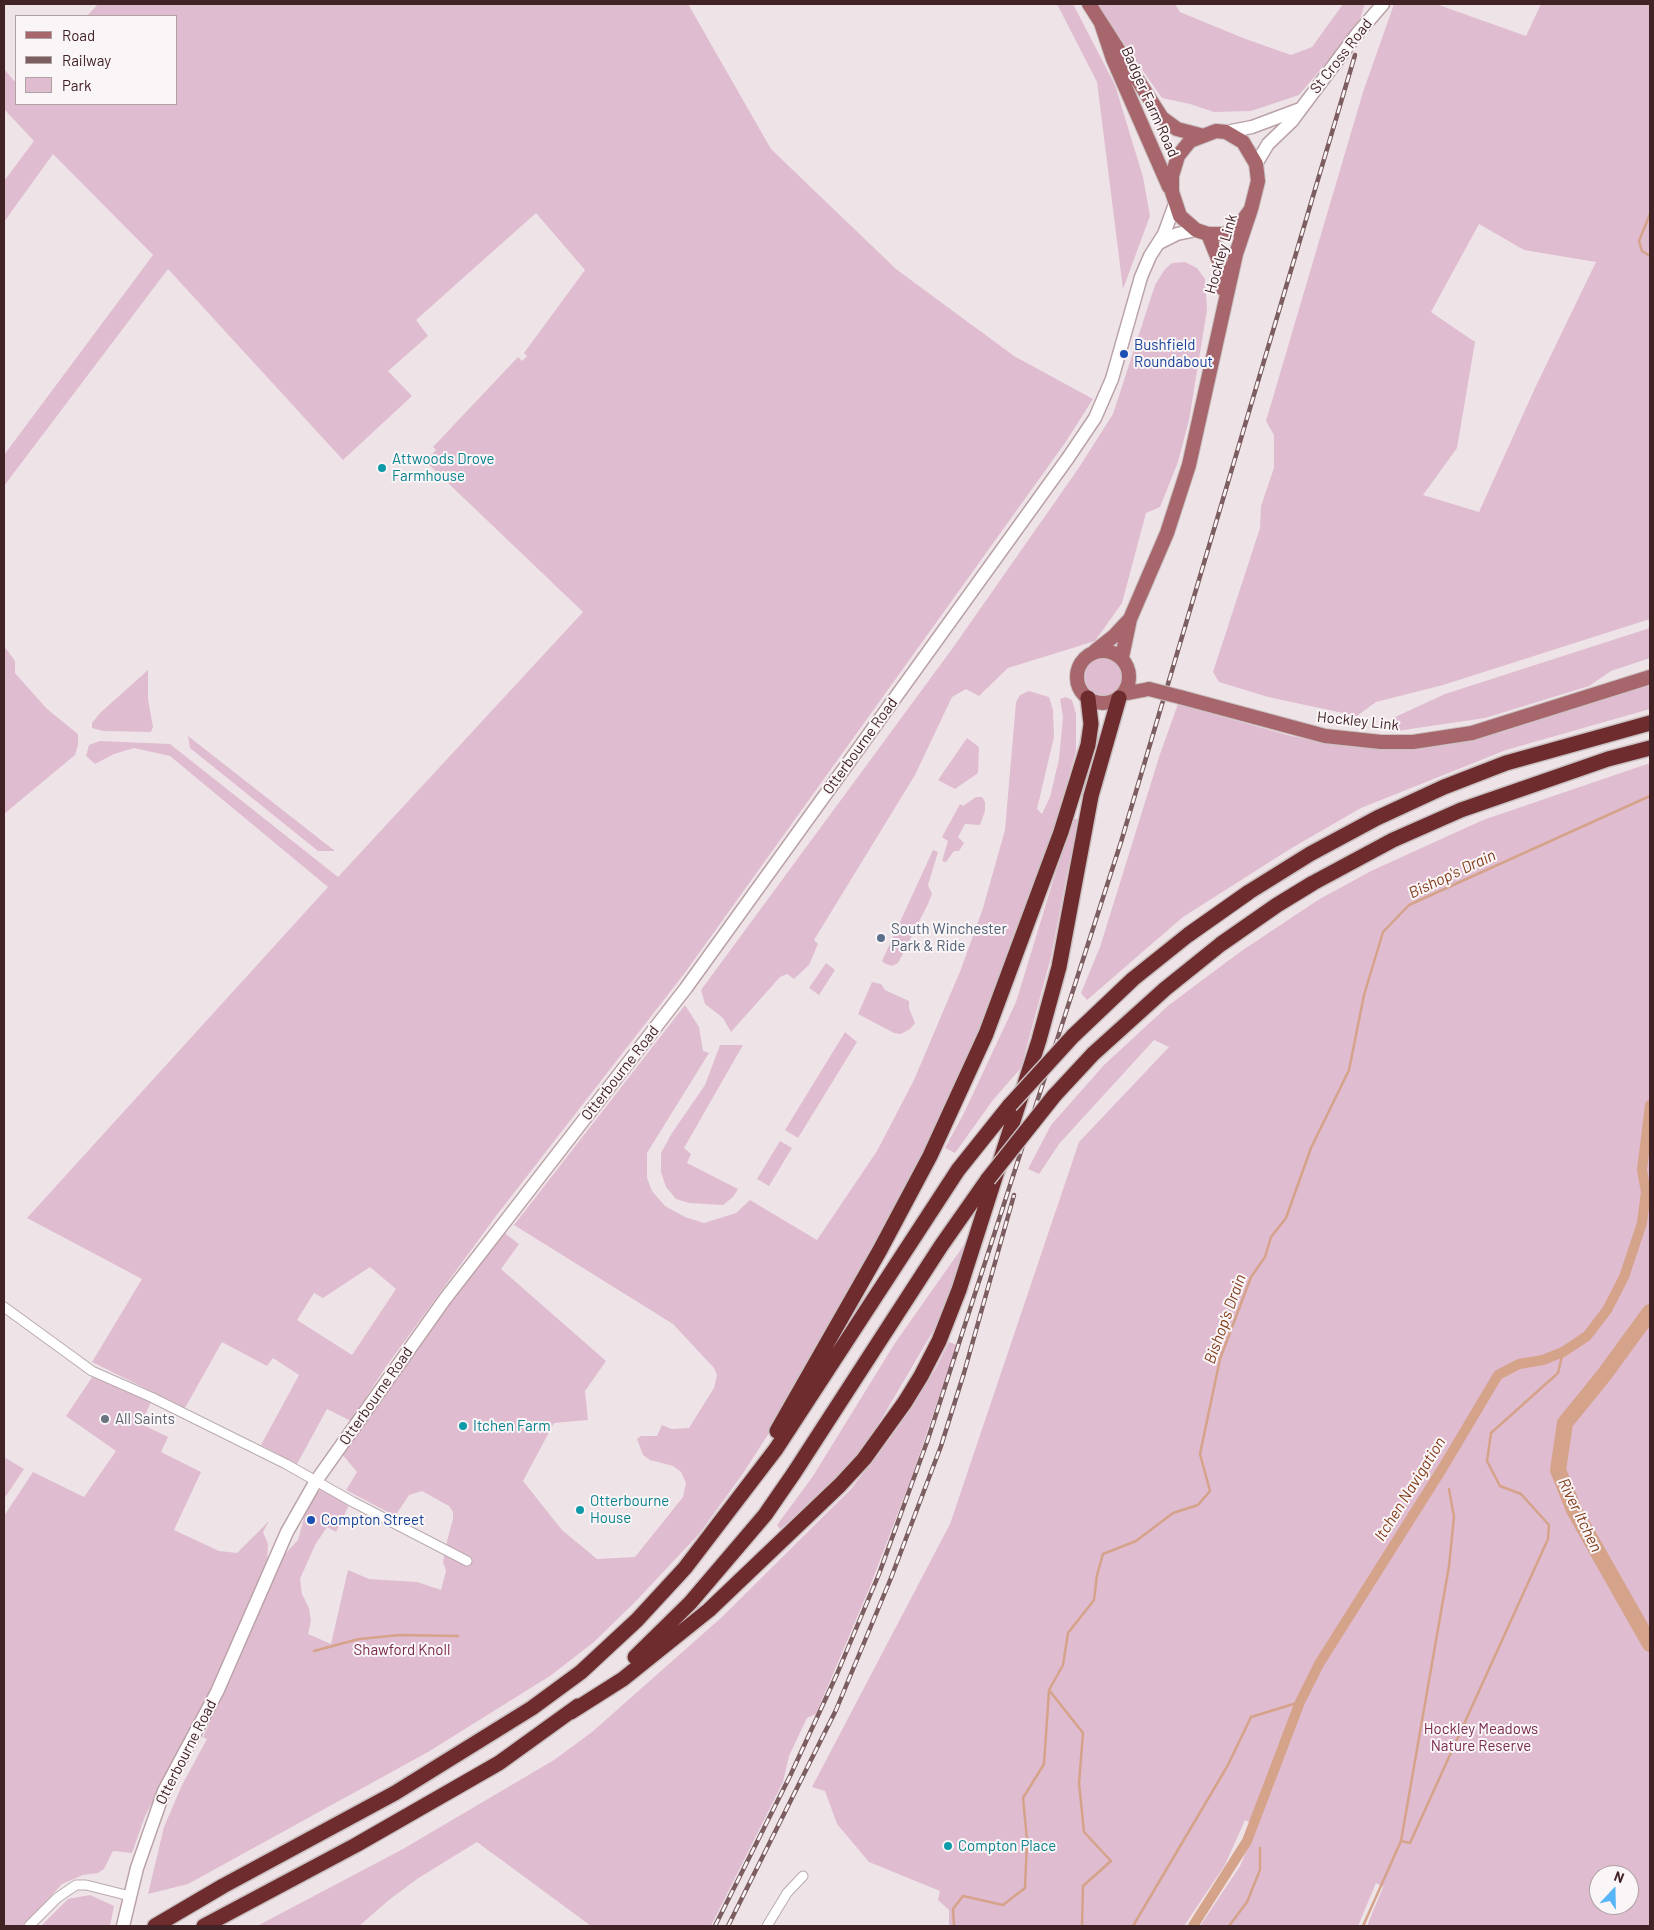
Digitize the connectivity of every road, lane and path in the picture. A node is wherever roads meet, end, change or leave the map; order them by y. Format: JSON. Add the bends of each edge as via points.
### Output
{"nodes":[{"id":1,"x":1089,"y":4,"type":"edge"},
{"id":2,"x":1383,"y":4,"type":"edge"},
{"id":3,"x":1101,"y":24,"type":"junction"},
{"id":4,"x":1300,"y":109,"type":"junction"},
{"id":5,"x":1226,"y":132,"type":"junction"},
{"id":6,"x":1200,"y":135,"type":"junction"},
{"id":7,"x":1256,"y":164,"type":"junction"},
{"id":8,"x":1173,"y":198,"type":"junction"},
{"id":9,"x":1251,"y":210,"type":"junction"},
{"id":10,"x":1202,"y":232,"type":"junction"},
{"id":11,"x":1159,"y":242,"type":"junction"},
{"id":12,"x":1224,"y":307,"type":"junction"},
{"id":13,"x":1130,"y":619,"type":"junction"},
{"id":14,"x":1094,"y":652,"type":"junction"},
{"id":15,"x":1122,"y":658,"type":"junction"},
{"id":16,"x":1130,"y":673,"type":"junction"},
{"id":17,"x":1650,"y":676,"type":"edge"},
{"id":18,"x":1150,"y":689,"type":"junction"},
{"id":19,"x":1121,"y":696,"type":"junction"},
{"id":20,"x":1088,"y":698,"type":"junction"},
{"id":21,"x":1650,"y":723,"type":"edge"},
{"id":22,"x":1650,"y":748,"type":"edge"},
{"id":23,"x":4,"y":1307,"type":"edge"},
{"id":24,"x":316,"y":1481,"type":"junction"},
{"id":25,"x":738,"y":1499,"type":"junction"},
{"id":26,"x":467,"y":1561,"type":"dead end"},
{"id":27,"x":571,"y":1712,"type":"junction"},
{"id":28,"x":803,"y":1876,"type":"dead end"},
{"id":29,"x":130,"y":1896,"type":"junction"},
{"id":30,"x":124,"y":1924,"type":"edge"},
{"id":31,"x":29,"y":1926,"type":"edge"},
{"id":32,"x":155,"y":1926,"type":"edge"},
{"id":33,"x":204,"y":1926,"type":"edge"},
{"id":34,"x":767,"y":1926,"type":"edge"}],
"edges":[{"from":1,"to":3,"type":"main road","name":"Badger Farm Road"},
{"from":2,"to":4,"type":"street","name":"St Cross Road"},
{"from":3,"to":6,"type":"main road","name":"Badger Farm Road","via":[[1162,118],[1177,129]]},
{"from":3,"to":8,"type":"main road","name":"Badger Farm Road","via":[[1113,60]]},
{"from":4,"to":5,"type":"street","name":"St Cross Road","via":[[1252,127]]},
{"from":4,"to":7,"type":"street","name":"St Cross Road","via":[[1268,144]]},
{"from":5,"to":6,"type":"main road"},
{"from":5,"to":7,"type":"main road","via":[[1243,142]]},
{"from":6,"to":8,"type":"main road","via":[[1190,141],[1178,156],[1172,170]]},
{"from":7,"to":9,"type":"main road","via":[[1258,181]]},
{"from":8,"to":10,"type":"main road","via":[[1180,216]]},
{"from":8,"to":11,"type":"street","name":"Otterbourne Road"},
{"from":9,"to":10,"type":"main road","via":[[1232,231]]},
{"from":9,"to":12,"type":"main road","name":"Hockley Link","via":[[1236,254]]},
{"from":10,"to":11,"type":"street","via":[[1176,234]]},
{"from":10,"to":12,"type":"main road","name":"Hockley Link","via":[[1223,271]]},
{"from":11,"to":24,"type":"street","name":"Otterbourne Road","via":[[1141,278],[1112,379],[1095,418],[1068,458],[686,988],[445,1299]]},
{"from":12,"to":13,"type":"main road","name":"Hockley Link","via":[[1189,465],[1167,533]]},
{"from":13,"to":14,"type":"main road","name":"Hockley Link"},
{"from":13,"to":15,"type":"main road","name":"Hockley Link"},
{"from":14,"to":15,"type":"main road","via":[[1109,650]]},
{"from":14,"to":20,"type":"main road","via":[[1083,659],[1077,676],[1080,688]]},
{"from":15,"to":16,"type":"main road"},
{"from":16,"to":18,"type":"main road","name":"Hockley Link"},
{"from":16,"to":19,"type":"main road","via":[[1127,688]]},
{"from":17,"to":18,"type":"main road","name":"Hockley Link","bridge":true,"via":[[1472,733],[1413,742],[1325,736]]},
{"from":18,"to":19,"type":"main road","name":"Hockley Link"},
{"from":19,"to":20,"type":"main road","via":[[1107,703]]},
{"from":19,"to":27,"type":"highway","via":[[1091,796],[1061,958],[1039,1040],[959,1290],[921,1376],[864,1460],[827,1498],[709,1610],[623,1679]]},
{"from":20,"to":25,"type":"highway","via":[[1091,724],[1085,754],[1061,832],[982,1044],[950,1116],[880,1250]]},
{"from":21,"to":25,"type":"highway","bridge":true,"via":[[1506,763],[1376,818],[1249,892],[1188,935],[1133,980],[1073,1036],[1010,1105],[958,1170],[814,1393]]},
{"from":22,"to":27,"type":"highway","bridge":true,"via":[[1608,759],[1461,810],[1393,840],[1313,883],[1221,944],[1165,989],[1054,1096],[988,1179],[946,1238],[794,1473],[754,1528],[690,1603],[648,1646]]},
{"from":23,"to":24,"type":"street","via":[[92,1371],[151,1397]]},
{"from":24,"to":26,"type":"street"},
{"from":24,"to":29,"type":"street","name":"Otterbourne Road","via":[[287,1532],[229,1668],[164,1791]]},
{"from":25,"to":32,"type":"highway","via":[[685,1568],[637,1620],[580,1672],[532,1708],[395,1793]]},
{"from":27,"to":33,"type":"highway","via":[[483,1772],[356,1845]]},
{"from":28,"to":34,"type":"street","via":[[787,1893]]},
{"from":29,"to":30,"type":"street","name":"Otterbourne Road"},
{"from":29,"to":31,"type":"street","via":[[76,1885],[57,1898]]}]}
